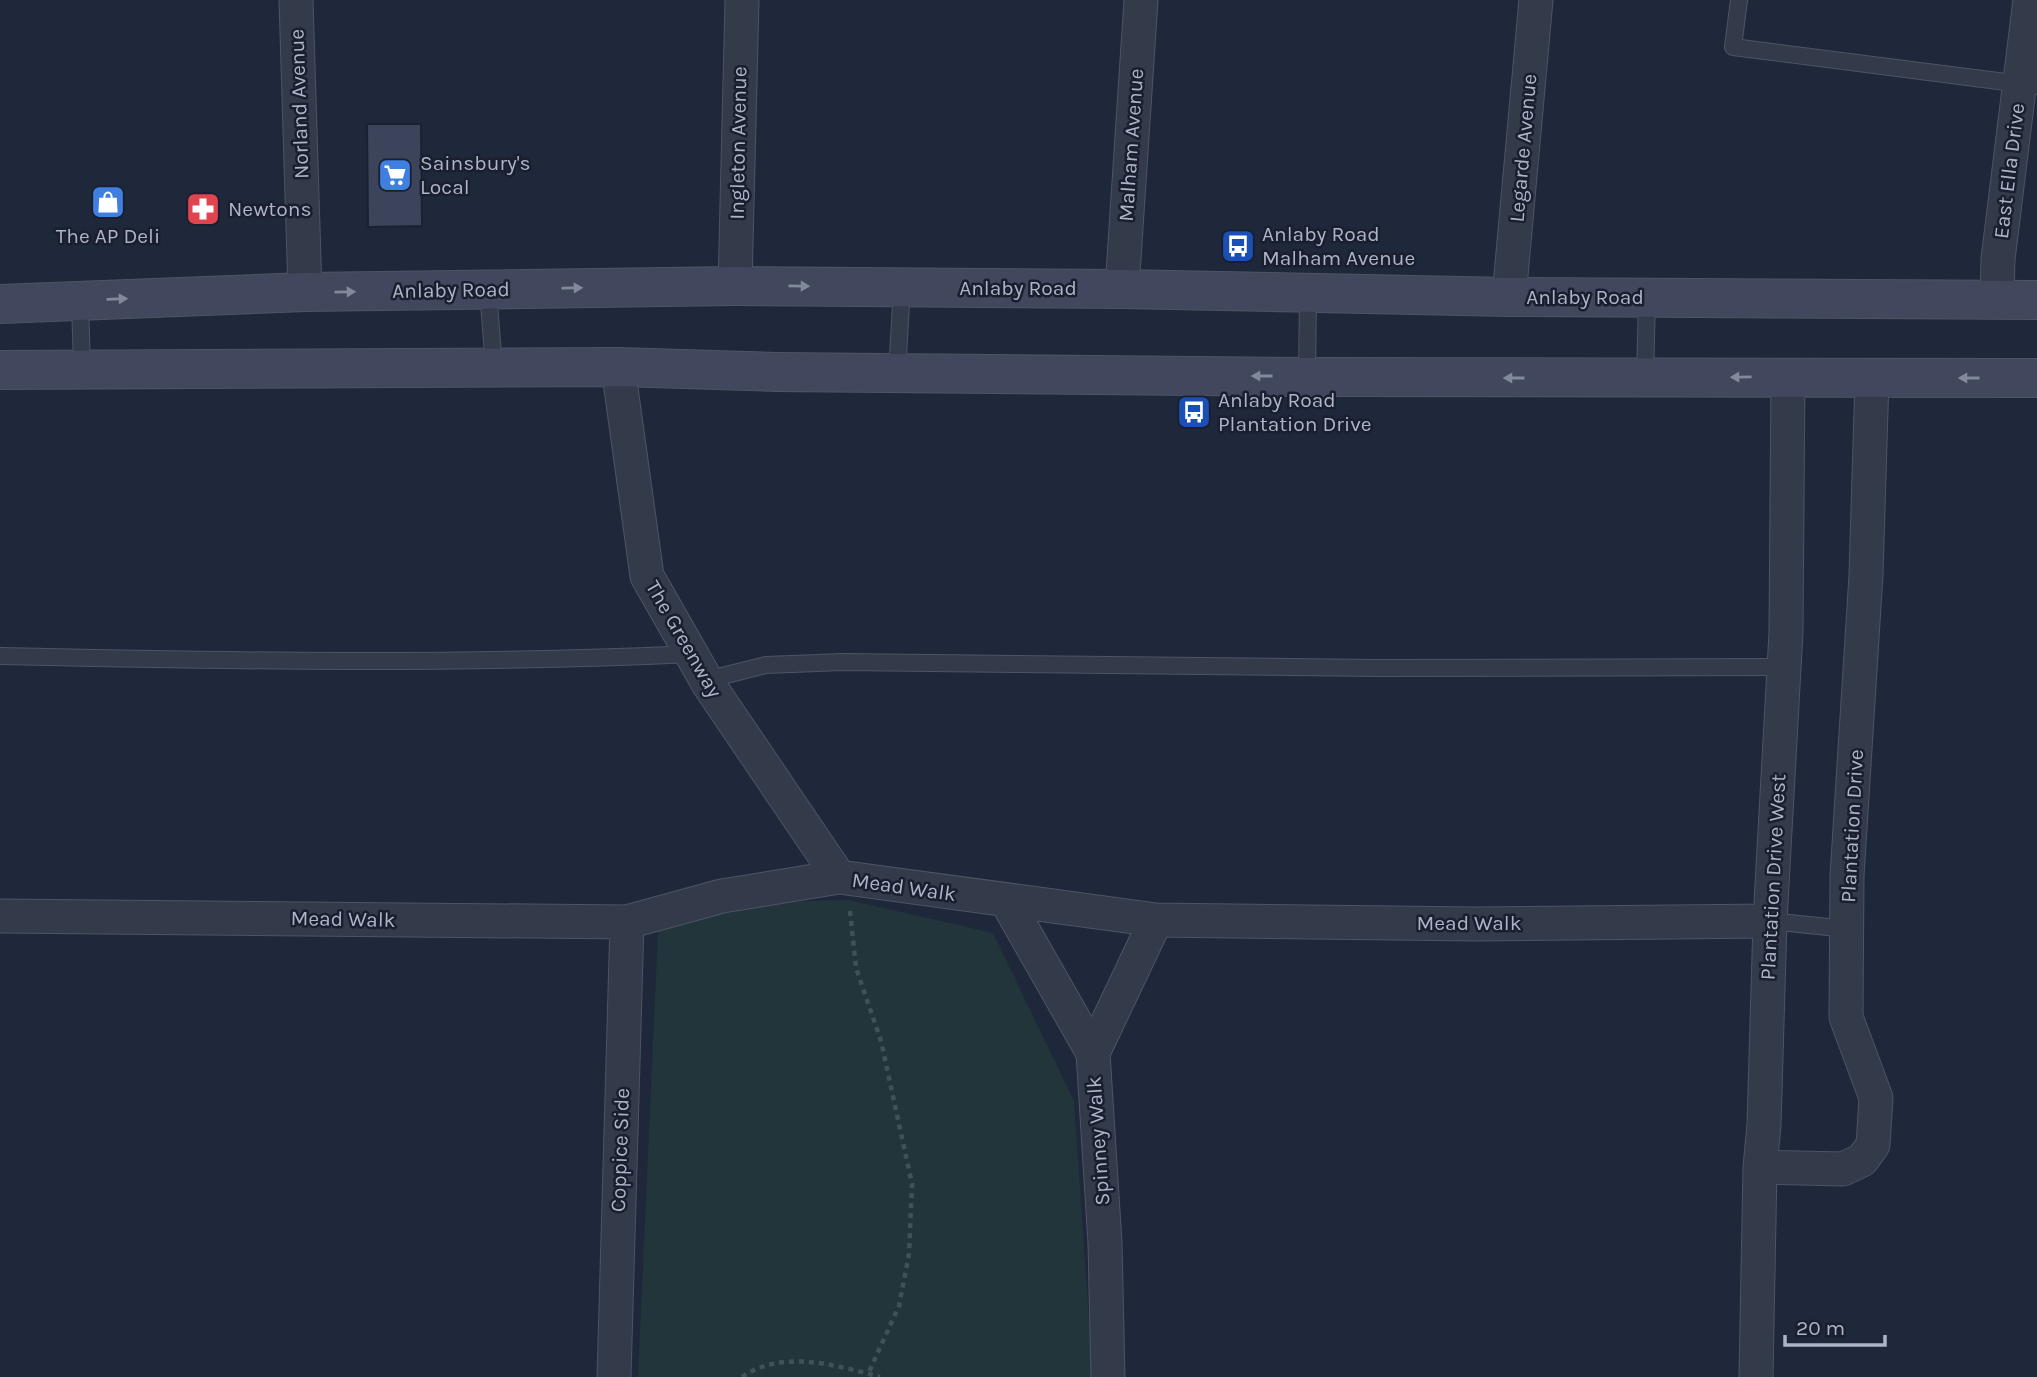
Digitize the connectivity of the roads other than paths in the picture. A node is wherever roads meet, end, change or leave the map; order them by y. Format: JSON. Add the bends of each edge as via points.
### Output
{"nodes":[{"id":1,"x":296,"y":0,"type":"edge"},
{"id":2,"x":742,"y":0,"type":"edge"},
{"id":3,"x":1141,"y":0,"type":"edge"},
{"id":4,"x":1536,"y":0,"type":"edge"},
{"id":5,"x":1739,"y":0,"type":"edge"},
{"id":6,"x":2029,"y":0,"type":"edge"},
{"id":7,"x":2028,"y":85,"type":"edge"},
{"id":8,"x":734,"y":286,"type":"junction"},
{"id":9,"x":902,"y":287,"type":"junction"},
{"id":10,"x":1122,"y":289,"type":"junction"},
{"id":11,"x":488,"y":290,"type":"junction"},
{"id":12,"x":305,"y":292,"type":"junction"},
{"id":13,"x":1307,"y":293,"type":"junction"},
{"id":14,"x":1509,"y":297,"type":"junction"},
{"id":15,"x":1647,"y":298,"type":"junction"},
{"id":16,"x":1997,"y":300,"type":"junction"},
{"id":17,"x":2037,"y":300,"type":"edge"},
{"id":18,"x":80,"y":301,"type":"junction"},
{"id":19,"x":0,"y":304,"type":"edge"},
{"id":20,"x":494,"y":368,"type":"junction"},
{"id":21,"x":618,"y":368,"type":"junction"},
{"id":22,"x":82,"y":369,"type":"junction"},
{"id":23,"x":0,"y":370,"type":"edge"},
{"id":24,"x":897,"y":373,"type":"junction"},
{"id":25,"x":1788,"y":376,"type":"junction"},
{"id":26,"x":1307,"y":377,"type":"junction"},
{"id":27,"x":2037,"y":378,"type":"edge"},
{"id":28,"x":1645,"y":379,"type":"junction"},
{"id":29,"x":1872,"y":379,"type":"junction"},
{"id":30,"x":0,"y":656,"type":"edge"},
{"id":31,"x":699,"y":667,"type":"junction"},
{"id":32,"x":1785,"y":667,"type":"junction"},
{"id":33,"x":844,"y":889,"type":"junction"},
{"id":34,"x":1007,"y":902,"type":"junction"},
{"id":35,"x":0,"y":916,"type":"edge"},
{"id":36,"x":1156,"y":920,"type":"junction"},
{"id":37,"x":1770,"y":921,"type":"junction"},
{"id":38,"x":627,"y":922,"type":"junction"},
{"id":39,"x":1847,"y":929,"type":"junction"},
{"id":40,"x":1093,"y":1053,"type":"junction"},
{"id":41,"x":1760,"y":1167,"type":"junction"},
{"id":42,"x":614,"y":1377,"type":"edge"},
{"id":43,"x":1108,"y":1377,"type":"edge"},
{"id":44,"x":1756,"y":1377,"type":"edge"}],
"edges":[{"from":1,"to":12,"type":"street","name":"Norland Avenue"},
{"from":2,"to":8,"type":"street","name":"Ingleton Avenue"},
{"from":3,"to":10,"type":"street","name":"Malham Avenue"},
{"from":4,"to":14,"type":"street","name":"Legarde Avenue"},
{"from":5,"to":7,"type":"lane","via":[[1733,47]]},
{"from":6,"to":7,"type":"street","name":"East Ella Drive"},
{"from":7,"to":16,"type":"street","name":"East Ella Drive","via":[[1998,260]]},
{"from":8,"to":9,"type":"main road","name":"Anlaby Road","one_way":true},
{"from":11,"to":8,"type":"main road","name":"Anlaby Road","one_way":true},
{"from":9,"to":10,"type":"main road","name":"Anlaby Road"},
{"from":9,"to":24,"type":"lane"},
{"from":10,"to":13,"type":"main road","name":"Anlaby Road"},
{"from":12,"to":11,"type":"main road","name":"Anlaby Road","one_way":true},
{"from":11,"to":20,"type":"lane"},
{"from":18,"to":12,"type":"main road","name":"Anlaby Road","one_way":true},
{"from":13,"to":14,"type":"main road","name":"Anlaby Road"},
{"from":13,"to":26,"type":"lane"},
{"from":14,"to":15,"type":"main road","name":"Anlaby Road"},
{"from":15,"to":16,"type":"main road","name":"Anlaby Road"},
{"from":15,"to":28,"type":"lane"},
{"from":16,"to":17,"type":"main road","name":"Anlaby Road"},
{"from":18,"to":19,"type":"main road","name":"Anlaby Road"},
{"from":18,"to":22,"type":"lane"},
{"from":20,"to":21,"type":"main road"},
{"from":20,"to":22,"type":"main road"},
{"from":21,"to":24,"type":"main road"},
{"from":21,"to":31,"type":"street","name":"The Greenway","via":[[647,576]]},
{"from":22,"to":23,"type":"main road"},
{"from":26,"to":24,"type":"main road","one_way":true},
{"from":25,"to":28,"type":"main road","one_way":true},
{"from":25,"to":29,"type":"main road"},
{"from":25,"to":32,"type":"street","name":"Plantation Drive West"},
{"from":28,"to":26,"type":"main road","one_way":true},
{"from":27,"to":29,"type":"main road","one_way":true},
{"from":29,"to":39,"type":"street","name":"Plantation Drive"},
{"from":30,"to":31,"type":"lane","via":[[602,658]]},
{"from":31,"to":32,"type":"lane","via":[[842,662]]},
{"from":31,"to":33,"type":"street","name":"The Greenway"},
{"from":32,"to":37,"type":"street","name":"Plantation Drive West"},
{"from":33,"to":34,"type":"street","name":"Mead Walk"},
{"from":33,"to":38,"type":"street","name":"Mead Walk","via":[[722,896]]},
{"from":34,"to":36,"type":"street","name":"Mead Walk"},
{"from":34,"to":40,"type":"street"},
{"from":35,"to":38,"type":"street","name":"Mead Walk"},
{"from":36,"to":37,"type":"street","name":"Mead Walk","via":[[1462,924]]},
{"from":36,"to":40,"type":"street","name":"Spinney Walk"},
{"from":37,"to":39,"type":"lane"},
{"from":37,"to":41,"type":"street","name":"Plantation Drive West"},
{"from":38,"to":42,"type":"street","name":"Coppice Side"},
{"from":39,"to":41,"type":"street","name":"Plantation Drive","via":[[1846,1017],[1876,1098],[1873,1145],[1862,1160],[1843,1169]]},
{"from":40,"to":43,"type":"street","name":"Spinney Walk"},
{"from":41,"to":44,"type":"street","name":"Plantation Drive West"}]}
